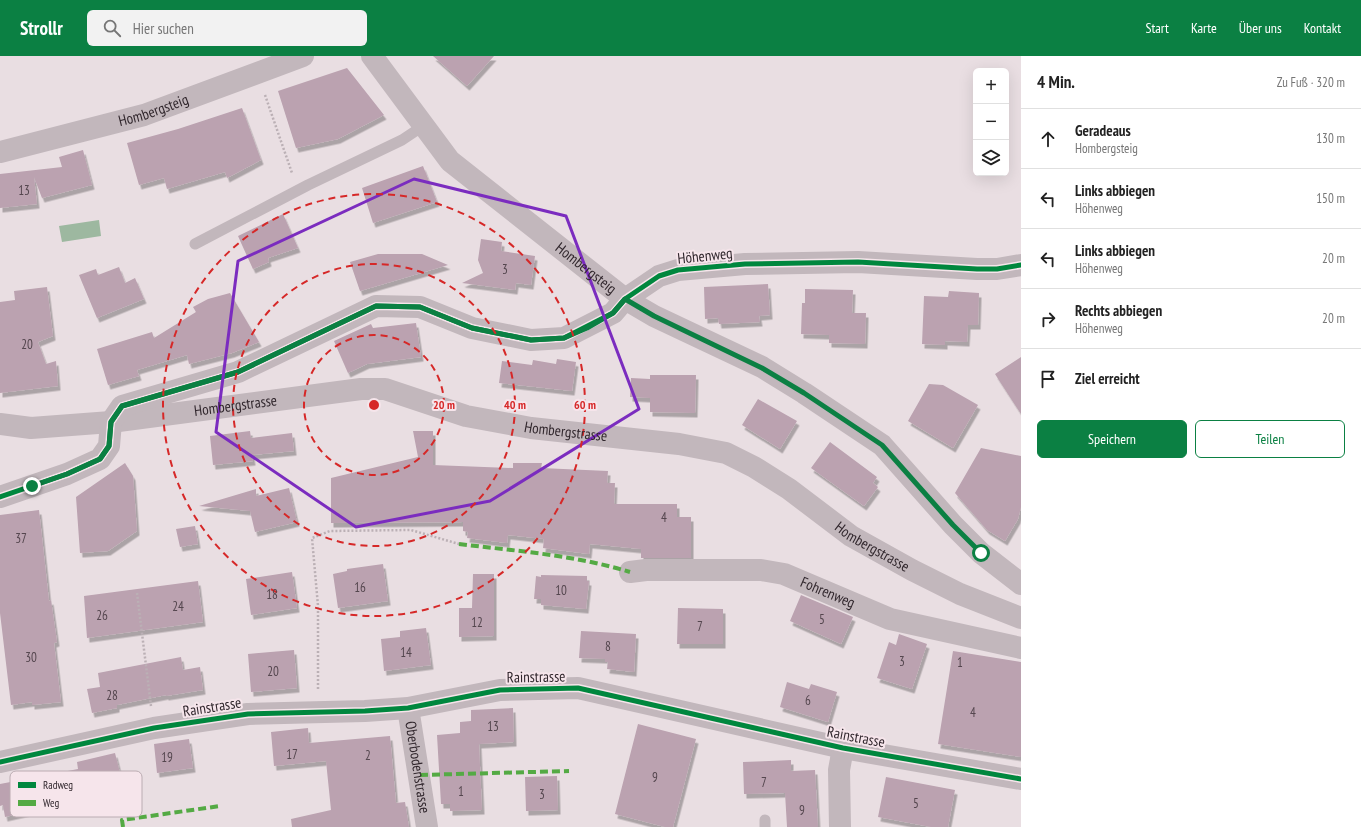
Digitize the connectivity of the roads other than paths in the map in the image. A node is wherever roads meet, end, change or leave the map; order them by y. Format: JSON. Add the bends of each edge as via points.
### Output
{"nodes":[{"id":1,"x":303,"y":56,"type":"edge"},
{"id":2,"x":372,"y":56,"type":"edge"},
{"id":3,"x":424,"y":126,"type":"junction"},
{"id":4,"x":0,"y":152,"type":"edge"},
{"id":5,"x":195,"y":244,"type":"dead end"},
{"id":6,"x":1021,"y":265,"type":"edge"},
{"id":7,"x":625,"y":299,"type":"junction"},
{"id":8,"x":111,"y":422,"type":"junction"},
{"id":9,"x":0,"y":424,"type":"edge"},
{"id":10,"x":0,"y":497,"type":"edge"},
{"id":11,"x":630,"y":572,"type":"dead end"},
{"id":12,"x":1021,"y":584,"type":"edge"},
{"id":13,"x":1021,"y":618,"type":"edge"},
{"id":14,"x":1021,"y":648,"type":"edge"},
{"id":15,"x":408,"y":708,"type":"junction"},
{"id":16,"x":843,"y":748,"type":"junction"},
{"id":17,"x":0,"y":762,"type":"edge"},
{"id":18,"x":1021,"y":779,"type":"edge"},
{"id":19,"x":427,"y":827,"type":"edge"},
{"id":20,"x":840,"y":827,"type":"edge"}],
"edges":[{"from":1,"to":4,"type":"street","name":"Hombergsteig","via":[[144,115]]},
{"from":2,"to":3,"type":"street","name":"Hombergsteig"},
{"from":3,"to":5,"type":"lane","via":[[402,140]]},
{"from":3,"to":7,"type":"street","name":"Hombergsteig","via":[[450,162]]},
{"from":6,"to":7,"type":"street","name":"Höhenweg","via":[[977,269],[858,262],[737,264],[678,270],[659,276]]},
{"from":7,"to":8,"type":"street","name":"Höhenweg","via":[[613,313],[587,328],[564,338],[531,340],[472,328],[420,307],[376,306],[238,372],[122,406]]},
{"from":7,"to":12,"type":"street","name":"Hombergsteig","via":[[654,316],[762,368],[882,445],[953,525],[981,553]]},
{"from":8,"to":9,"type":"street","name":"Hombergstrasse","via":[[31,428]]},
{"from":8,"to":10,"type":"street","via":[[109,446],[100,459],[67,474]]},
{"from":8,"to":13,"type":"street","name":"Hombergstrasse","via":[[361,389],[385,389],[466,416],[531,428],[679,444],[726,454],[754,467],[789,489],[852,536],[912,570],[960,594]]},
{"from":11,"to":14,"type":"street","name":"Fohrenweg","via":[[761,570],[784,574],[890,619]]},
{"from":15,"to":16,"type":"street","name":"Rainstrasse","via":[[500,690],[578,688]]},
{"from":15,"to":17,"type":"street","name":"Rainstrasse","via":[[248,714],[154,728]]},
{"from":15,"to":19,"type":"street","name":"Oberbodenstrasse"},
{"from":16,"to":18,"type":"street","name":"Rainstrasse"},
{"from":16,"to":20,"type":"street","via":[[839,770]]}]}
